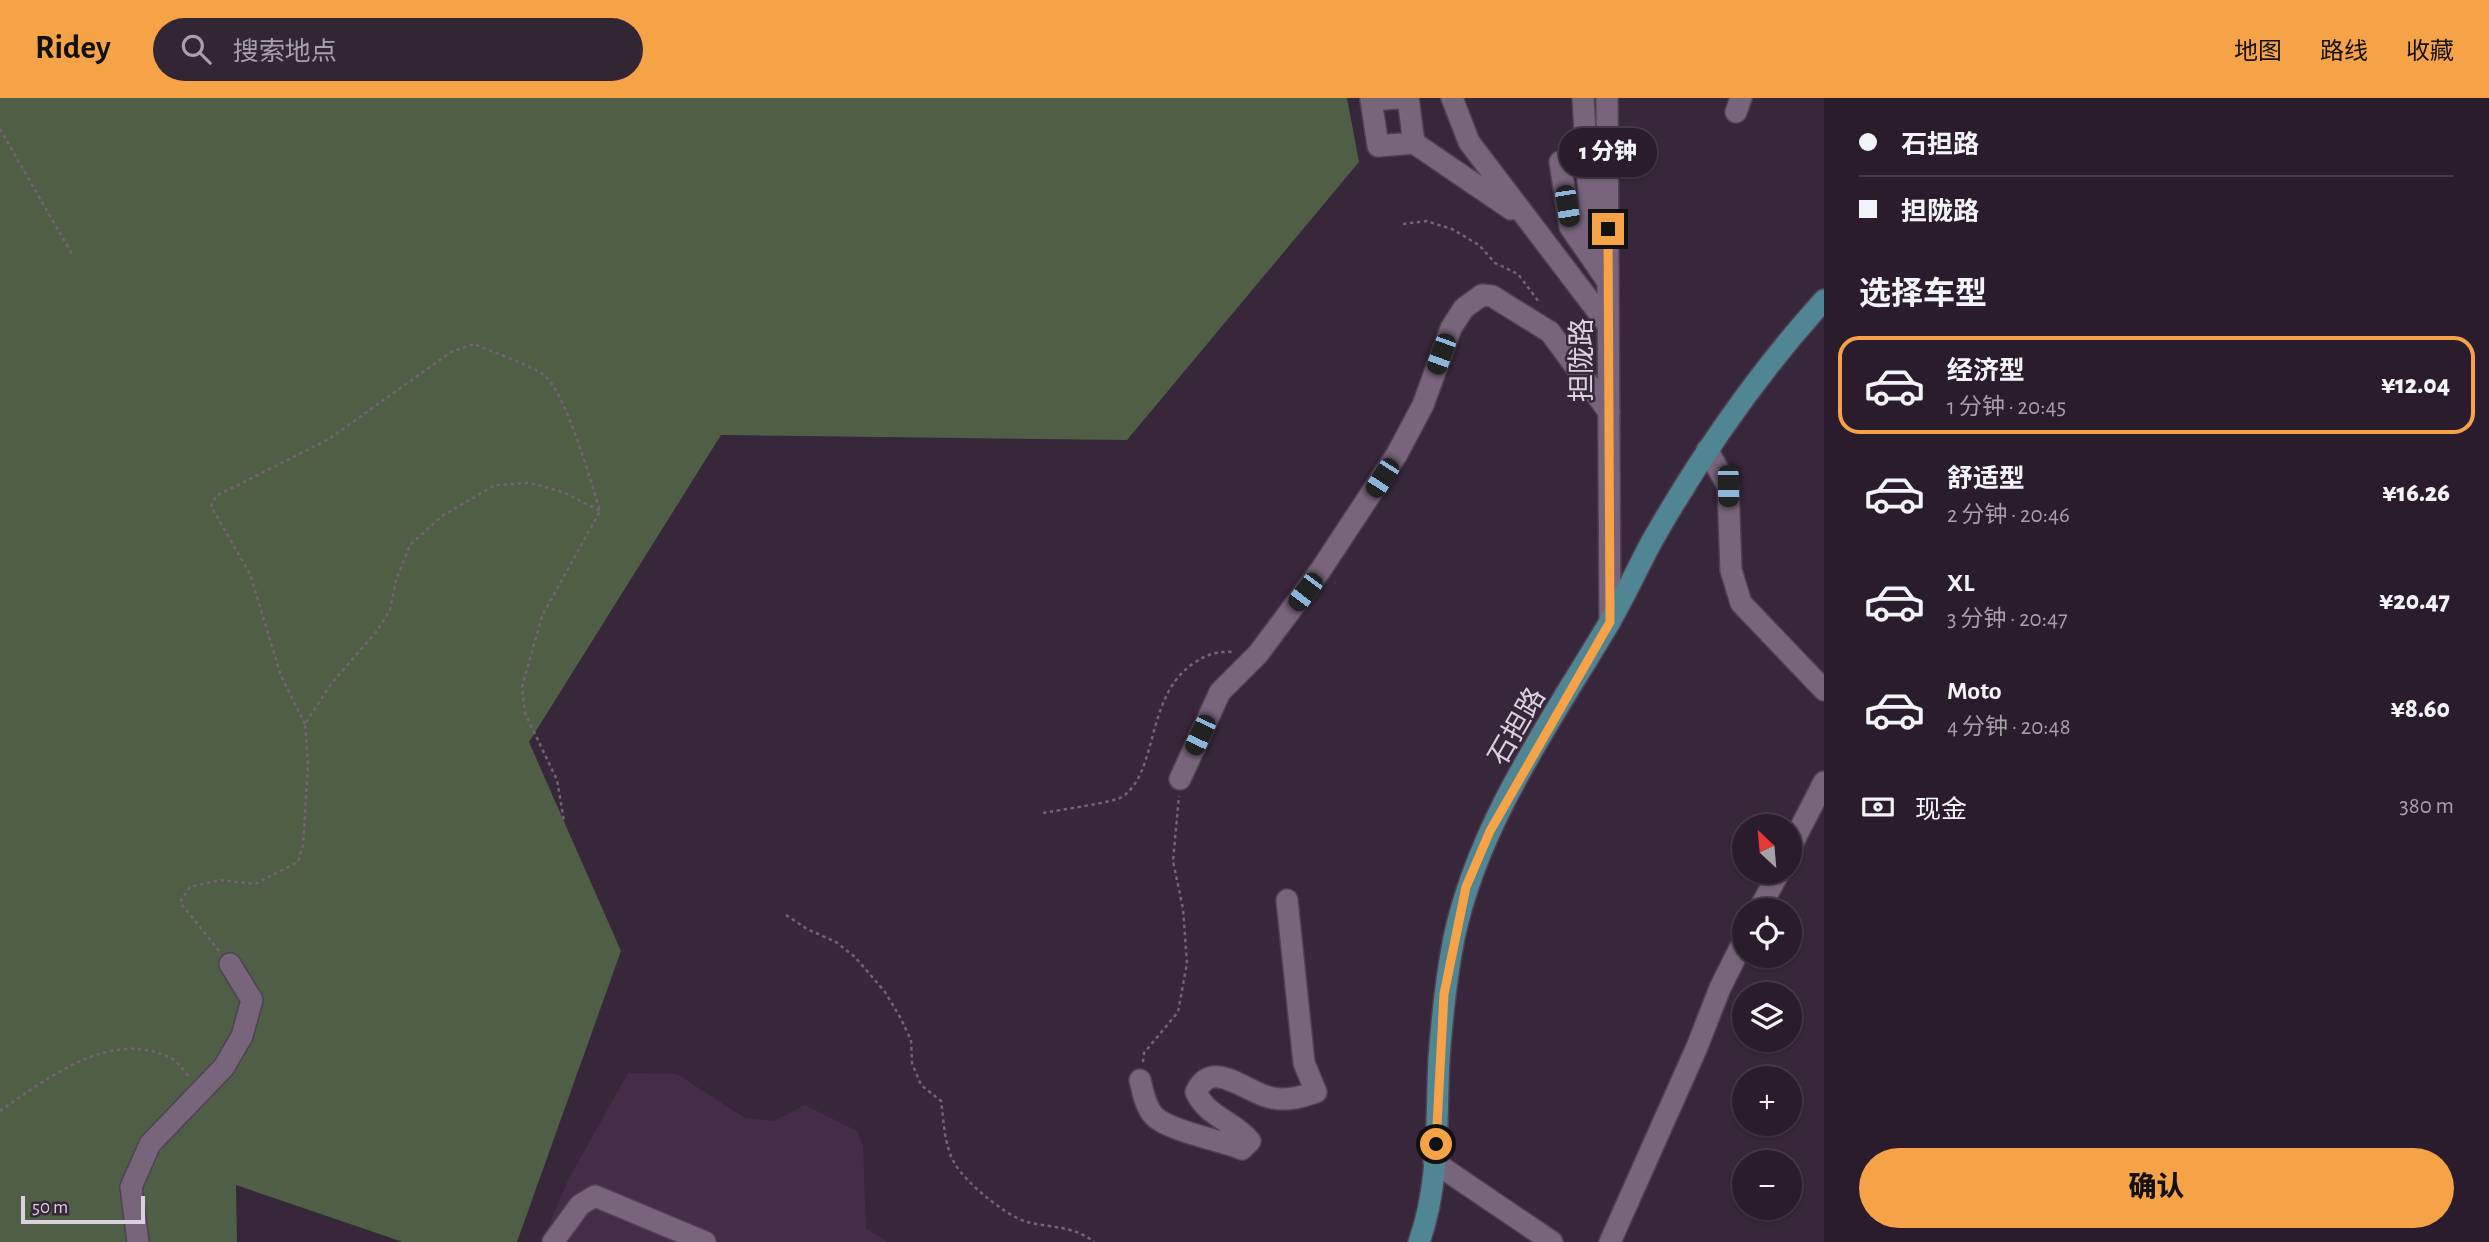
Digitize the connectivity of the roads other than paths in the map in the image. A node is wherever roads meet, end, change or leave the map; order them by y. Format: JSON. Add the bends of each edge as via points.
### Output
{"nodes":[{"id":1,"x":1399,"y":98,"type":"edge"},
{"id":2,"x":1408,"y":98,"type":"edge"},
{"id":3,"x":1452,"y":98,"type":"edge"},
{"id":4,"x":1583,"y":98,"type":"edge"},
{"id":5,"x":1607,"y":98,"type":"edge"},
{"id":6,"x":1414,"y":143,"type":"junction"},
{"id":7,"x":1560,"y":162,"type":"dead end"},
{"id":8,"x":1528,"y":220,"type":"junction"},
{"id":9,"x":1594,"y":260,"type":"junction"},
{"id":10,"x":1608,"y":282,"type":"junction"},
{"id":11,"x":1824,"y":300,"type":"edge"},
{"id":12,"x":1608,"y":325,"type":"junction"},
{"id":13,"x":1609,"y":412,"type":"junction"},
{"id":14,"x":1707,"y":450,"type":"junction"},
{"id":15,"x":1610,"y":622,"type":"junction"},
{"id":16,"x":1824,"y":690,"type":"edge"},
{"id":17,"x":1180,"y":779,"type":"road end"},
{"id":18,"x":1824,"y":782,"type":"edge"},
{"id":19,"x":1802,"y":825,"type":"edge"},
{"id":20,"x":1287,"y":900,"type":"dead end"},
{"id":21,"x":230,"y":964,"type":"road end"},
{"id":22,"x":1732,"y":964,"type":"edge"},
{"id":23,"x":1140,"y":1080,"type":"road end"},
{"id":24,"x":1434,"y":1163,"type":"junction"},
{"id":25,"x":138,"y":1242,"type":"edge"},
{"id":26,"x":553,"y":1242,"type":"edge"},
{"id":27,"x":705,"y":1242,"type":"edge"},
{"id":28,"x":1419,"y":1242,"type":"edge"},
{"id":29,"x":1552,"y":1242,"type":"edge"},
{"id":30,"x":1610,"y":1242,"type":"edge"}],
"edges":[{"from":1,"to":6,"type":"street","via":[[1371,100],[1378,146]]},
{"from":2,"to":6,"type":"street"},
{"from":3,"to":8,"type":"street","via":[[1469,142]]},
{"from":4,"to":9,"type":"street"},
{"from":5,"to":10,"type":"street","name":"担陇路"},
{"from":6,"to":8,"type":"street"},
{"from":7,"to":9,"type":"street","via":[[1570,228]]},
{"from":8,"to":12,"type":"street"},
{"from":9,"to":10,"type":"street"},
{"from":10,"to":12,"type":"street","name":"担陇路"},
{"from":11,"to":14,"type":"main road","name":"石担路","via":[[1783,345]]},
{"from":12,"to":13,"type":"street","name":"担陇路"},
{"from":13,"to":15,"type":"street","name":"担陇路"},
{"from":13,"to":17,"type":"street","via":[[1550,332],[1492,296],[1482,295],[1464,308],[1397,454],[1320,571],[1258,654],[1220,692]]},
{"from":14,"to":15,"type":"main road","name":"石担路"},
{"from":14,"to":16,"type":"street","via":[[1728,486],[1731,570],[1741,603]]},
{"from":15,"to":24,"type":"main road","name":"石担路","via":[[1496,820],[1466,887],[1444,994]]},
{"from":18,"to":19,"type":"street"},
{"from":20,"to":23,"type":"street","via":[[1304,1063],[1316,1092],[1273,1098],[1228,1078],[1213,1076],[1200,1083],[1196,1092],[1201,1104],[1250,1141],[1242,1149],[1173,1128],[1154,1116]]},
{"from":21,"to":25,"type":"street","via":[[252,1000],[242,1036],[224,1067],[150,1144],[131,1187]]},
{"from":22,"to":30,"type":"street"},
{"from":24,"to":28,"type":"main road","name":"石担路"},
{"from":24,"to":29,"type":"street"},
{"from":26,"to":27,"type":"street","via":[[580,1205],[595,1196]]}]}
